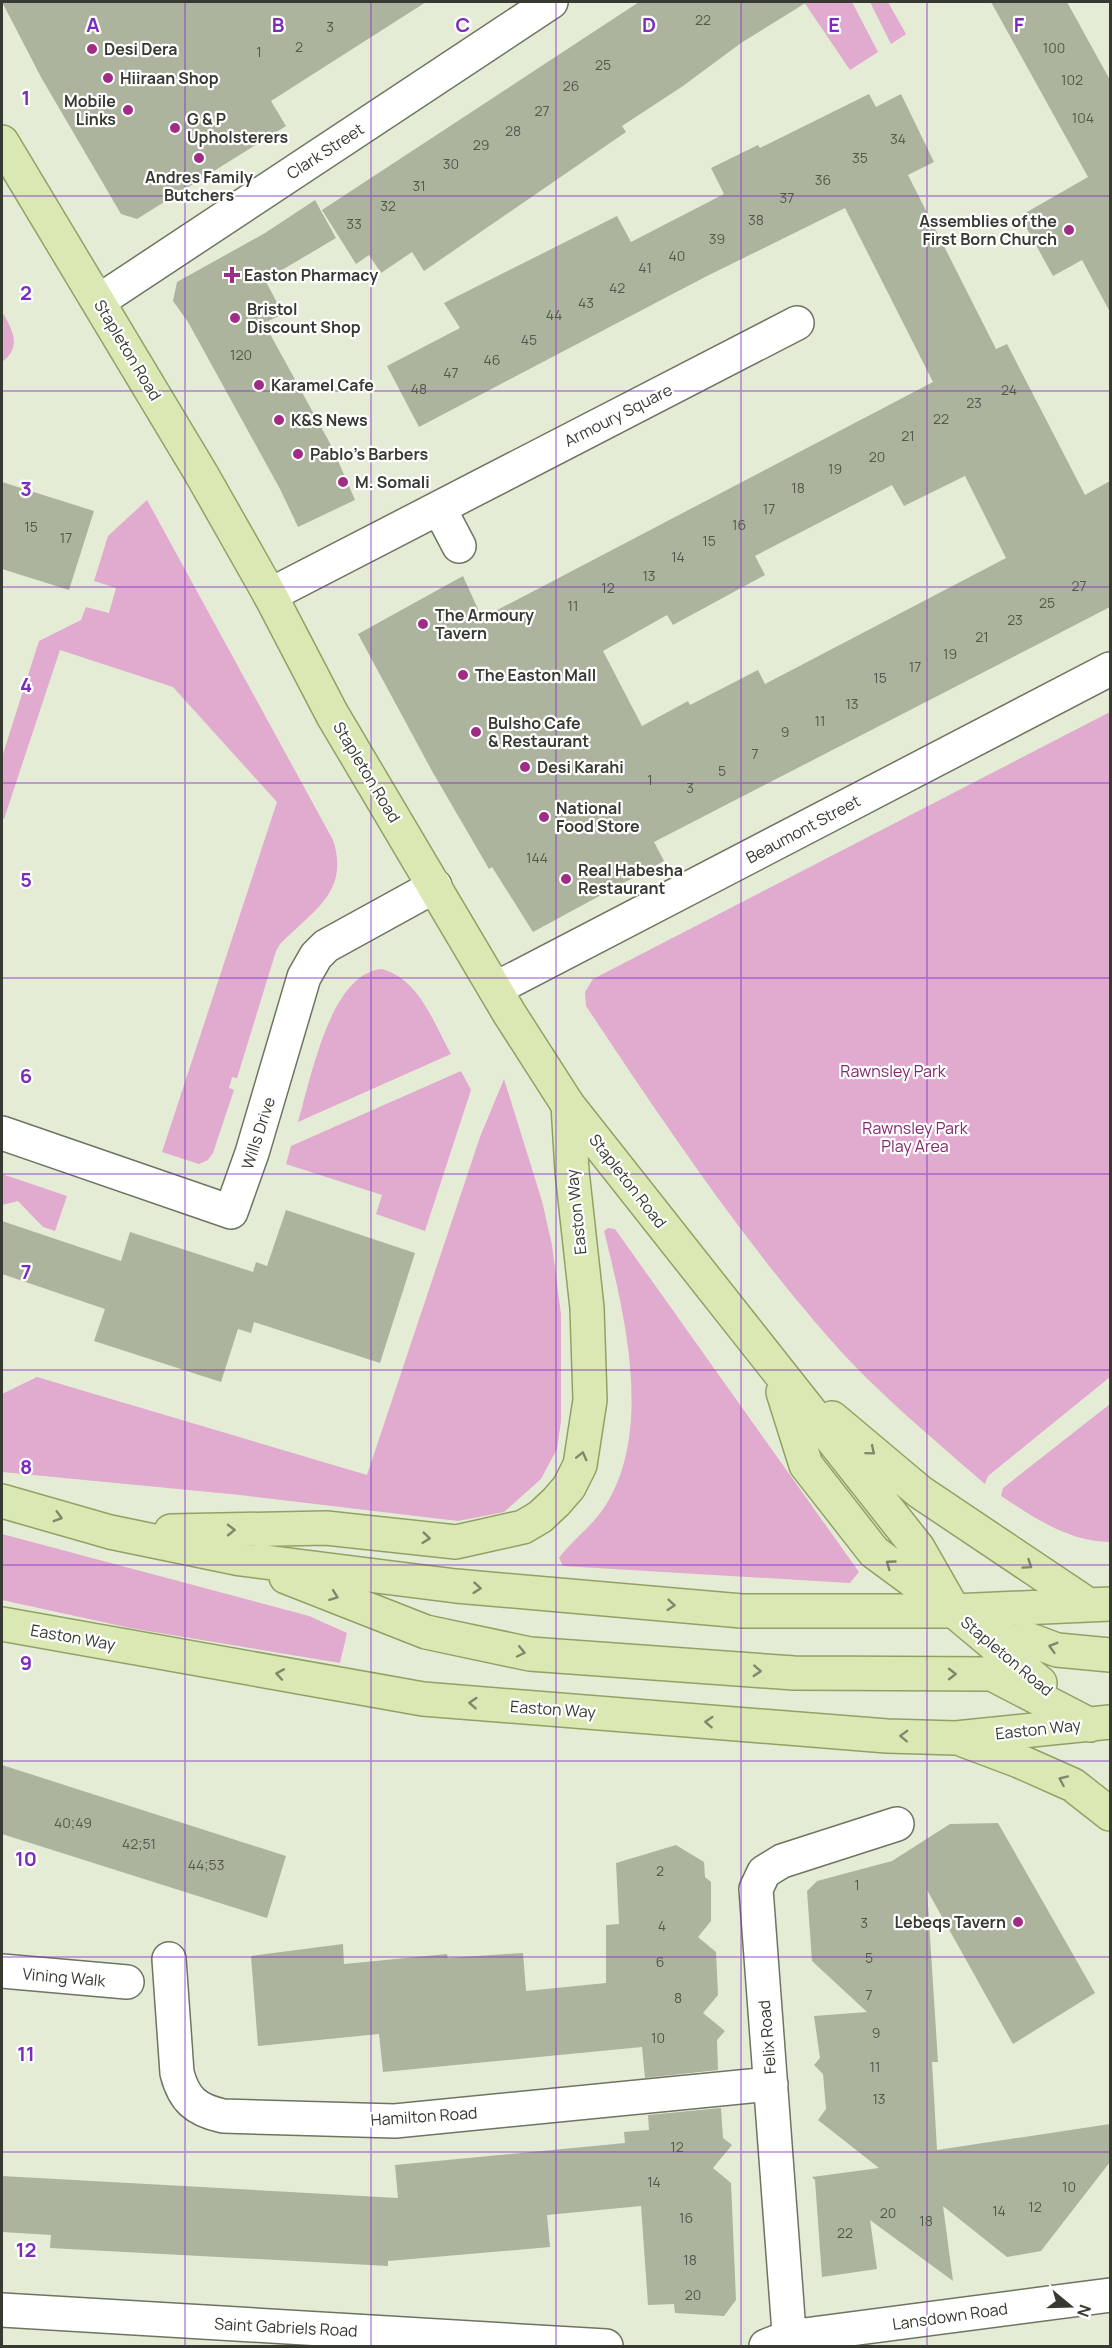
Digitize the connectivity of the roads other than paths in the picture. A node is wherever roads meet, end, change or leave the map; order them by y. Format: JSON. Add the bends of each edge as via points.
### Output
{"nodes":[{"id":1,"x":551,"y":2,"type":"edge"},
{"id":2,"x":2,"y":142,"type":"edge"},
{"id":3,"x":99,"y":301,"type":"junction"},
{"id":4,"x":797,"y":323,"type":"dead end"},
{"id":5,"x":439,"y":508,"type":"junction"},
{"id":6,"x":459,"y":546,"type":"dead end"},
{"id":7,"x":270,"y":596,"type":"junction"},
{"id":8,"x":1110,"y":669,"type":"edge"},
{"id":9,"x":435,"y":886,"type":"junction"},
{"id":10,"x":495,"y":989,"type":"junction"},
{"id":11,"x":568,"y":1104,"type":"junction"},
{"id":12,"x":2,"y":1133,"type":"edge"},
{"id":13,"x":777,"y":1373,"type":"junction"},
{"id":14,"x":2,"y":1501,"type":"edge"},
{"id":15,"x":110,"y":1532,"type":"junction"},
{"id":16,"x":241,"y":1559,"type":"junction"},
{"id":17,"x":1099,"y":1604,"type":"edge"},
{"id":18,"x":954,"y":1611,"type":"junction"},
{"id":19,"x":2,"y":1624,"type":"edge"},
{"id":20,"x":1110,"y":1655,"type":"edge"},
{"id":21,"x":1103,"y":1727,"type":"edge"},
{"id":22,"x":956,"y":1738,"type":"junction"},
{"id":23,"x":1110,"y":1748,"type":"edge"},
{"id":24,"x":1110,"y":1814,"type":"edge"},
{"id":25,"x":897,"y":1824,"type":"dead end"},
{"id":26,"x":169,"y":1959,"type":"dead end"},
{"id":27,"x":2,"y":1971,"type":"edge"},
{"id":28,"x":127,"y":1982,"type":"dead end"},
{"id":29,"x":771,"y":2084,"type":"junction"},
{"id":30,"x":1110,"y":2295,"type":"edge"},
{"id":31,"x":2,"y":2310,"type":"edge"},
{"id":32,"x":782,"y":2343,"type":"edge"},
{"id":33,"x":606,"y":2346,"type":"edge"}],
"edges":[{"from":1,"to":3,"type":"street","name":"Clark Street"},
{"from":2,"to":3,"type":"main road","name":"Stapleton Road"},
{"from":3,"to":7,"type":"main road","name":"Stapleton Road"},
{"from":4,"to":5,"type":"street","name":"Armoury Square"},
{"from":5,"to":6,"type":"street"},
{"from":5,"to":7,"type":"street","name":"Armoury Square"},
{"from":7,"to":9,"type":"main road","name":"Stapleton Road","via":[[332,714]]},
{"from":8,"to":10,"type":"street","name":"Beaumont Street"},
{"from":9,"to":10,"type":"main road","name":"Stapleton Road"},
{"from":9,"to":12,"type":"street","name":"Wills Drive","via":[[338,938],[316,956],[304,977],[231,1212]]},
{"from":10,"to":11,"type":"main road","name":"Stapleton Road"},
{"from":11,"to":13,"type":"main road","name":"Stapleton Road"},
{"from":15,"to":11,"type":"main road","name":"Easton Way","one_way":true,"via":[[326,1528],[456,1542],[515,1530],[540,1517],[574,1478],[583,1452],[590,1400]]},
{"from":13,"to":17,"type":"main road","one_way":true,"via":[[921,1492]]},
{"from":13,"to":18,"type":"main road","name":"Stapleton Road","via":[[806,1465],[874,1552]]},
{"from":14,"to":15,"type":"main road","name":"Easton Way","one_way":true},
{"from":15,"to":16,"type":"main road","name":"Easton Way"},
{"from":16,"to":18,"type":"main road","name":"Easton Way","one_way":true,"via":[[456,1586],[742,1611]]},
{"from":16,"to":21,"type":"main road","one_way":true,"via":[[426,1632],[530,1654],[794,1673],[992,1674]]},
{"from":17,"to":18,"type":"main road","name":"Easton Way"},
{"from":20,"to":18,"type":"main road","one_way":true,"via":[[1057,1650]]},
{"from":18,"to":21,"type":"main road","name":"Stapleton Road"},
{"from":22,"to":19,"type":"main road","name":"Easton Way","one_way":true,"via":[[886,1736],[423,1699]]},
{"from":21,"to":22,"type":"main road","name":"Easton Way"},
{"from":21,"to":23,"type":"main road","name":"Stapleton Road"},
{"from":24,"to":22,"type":"main road","one_way":true,"via":[[1073,1785]]},
{"from":25,"to":29,"type":"street","name":"Felix Road","via":[[782,1861],[759,1880],[755,1901]]},
{"from":26,"to":29,"type":"street","name":"Hamilton Road","via":[[177,2073],[182,2090],[200,2110],[223,2116],[395,2121]]},
{"from":27,"to":28,"type":"street","name":"Vining Walk"},
{"from":29,"to":32,"type":"street","name":"Felix Road"},
{"from":30,"to":32,"type":"street","name":"Lansdown Road"},
{"from":31,"to":33,"type":"street","name":"Saint Gabriels Road"}]}
